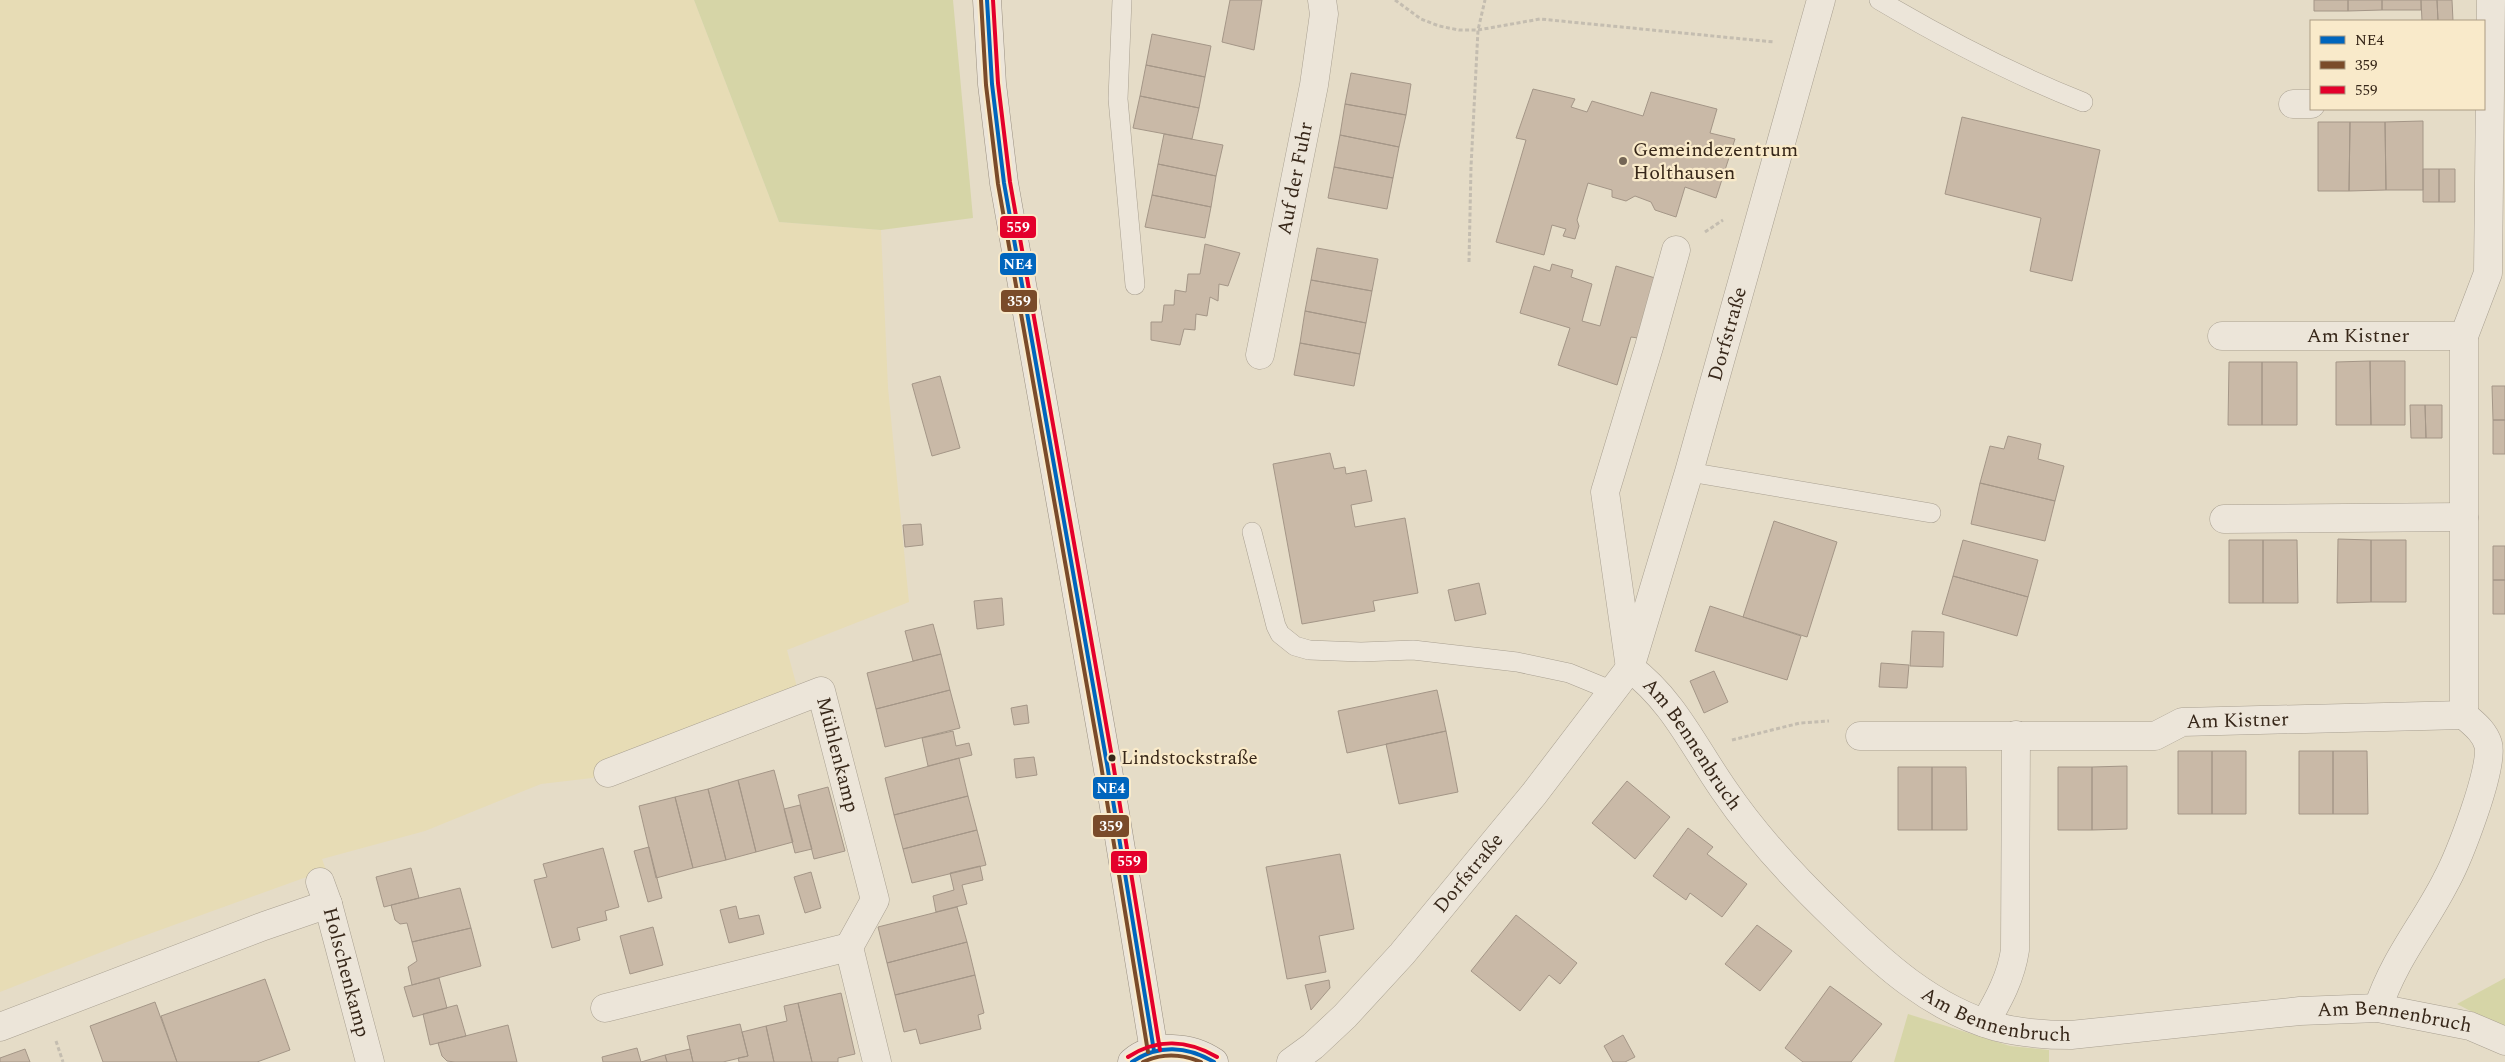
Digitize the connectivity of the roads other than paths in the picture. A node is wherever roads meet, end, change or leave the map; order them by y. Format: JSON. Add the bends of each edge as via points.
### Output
{"nodes":[{"id":1,"x":987,"y":0,"type":"edge"},
{"id":2,"x":1122,"y":0,"type":"edge"},
{"id":3,"x":1322,"y":0,"type":"edge"},
{"id":4,"x":1821,"y":0,"type":"edge"},
{"id":5,"x":1879,"y":0,"type":"edge"},
{"id":6,"x":2491,"y":0,"type":"edge"},
{"id":7,"x":2083,"y":102,"type":"dead end"},
{"id":8,"x":2487,"y":105,"type":"edge"},
{"id":9,"x":1676,"y":250,"type":"road end"},
{"id":10,"x":1135,"y":285,"type":"dead end"},
{"id":11,"x":2222,"y":336,"type":"dead end"},
{"id":12,"x":2464,"y":336,"type":"junction"},
{"id":13,"x":1260,"y":355,"type":"dead end"},
{"id":14,"x":1689,"y":472,"type":"junction"},
{"id":15,"x":1931,"y":513,"type":"dead end"},
{"id":16,"x":2464,"y":517,"type":"junction"},
{"id":17,"x":2224,"y":520,"type":"dead end"},
{"id":18,"x":1252,"y":532,"type":"dead end"},
{"id":19,"x":1630,"y":668,"type":"junction"},
{"id":20,"x":1613,"y":691,"type":"junction"},
{"id":21,"x":2464,"y":715,"type":"junction"},
{"id":22,"x":2016,"y":735,"type":"junction"},
{"id":23,"x":1860,"y":736,"type":"road end"},
{"id":24,"x":608,"y":773,"type":"dead end"},
{"id":25,"x":849,"y":947,"type":"junction"},
{"id":26,"x":605,"y":1008,"type":"dead end"},
{"id":27,"x":2378,"y":1008,"type":"junction"},
{"id":28,"x":1985,"y":1023,"type":"junction"},
{"id":29,"x":0,"y":1027,"type":"edge"},
{"id":30,"x":2505,"y":1041,"type":"edge"},
{"id":31,"x":1143,"y":1056,"type":"edge"},
{"id":32,"x":370,"y":1062,"type":"edge"},
{"id":33,"x":877,"y":1062,"type":"edge"},
{"id":34,"x":1214,"y":1062,"type":"edge"},
{"id":35,"x":1291,"y":1062,"type":"edge"}],
"edges":[{"from":1,"to":31,"type":"street","via":[[992,84],[1004,184],[1107,764]]},
{"from":2,"to":10,"type":"lane","via":[[1118,99]]},
{"from":3,"to":13,"type":"street","name":"Auf der Fuhr","via":[[1324,14],[1314,84]]},
{"from":4,"to":14,"type":"street","name":"Dorfstraße"},
{"from":5,"to":7,"type":"lane","via":[[1984,60]]},
{"from":6,"to":8,"type":"street"},
{"from":8,"to":12,"type":"street","via":[[2488,274]]},
{"from":9,"to":19,"type":"street","via":[[1605,492]]},
{"from":11,"to":12,"type":"street","name":"Am Kistner"},
{"from":12,"to":16,"type":"street"},
{"from":14,"to":15,"type":"lane"},
{"from":14,"to":19,"type":"street","name":"Dorfstraße"},
{"from":16,"to":17,"type":"street"},
{"from":16,"to":21,"type":"street"},
{"from":18,"to":20,"type":"lane","via":[[1276,626],[1280,634],[1296,646],[1324,652],[1413,650],[1517,662],[1568,673]]},
{"from":19,"to":20,"type":"street","name":"Dorfstraße"},
{"from":19,"to":28,"type":"street","name":"Am Bennenbruch","via":[[1660,694],[1723,789],[1775,857],[1855,937],[1902,978],[1946,1006]]},
{"from":20,"to":35,"type":"street","name":"Dorfstraße","via":[[1534,794],[1402,954],[1345,1016]]},
{"from":21,"to":22,"type":"street","name":"Am Kistner","via":[[2182,722],[2155,736]]},
{"from":21,"to":27,"type":"street","via":[[2480,729],[2489,746],[2485,782],[2447,880],[2395,965]]},
{"from":22,"to":23,"type":"street","name":"Am Kistner"},
{"from":22,"to":28,"type":"street","via":[[2015,950],[2002,993]]},
{"from":24,"to":25,"type":"street","name":"Mühlenkamp","via":[[821,691],[875,900]]},
{"from":25,"to":26,"type":"street"},
{"from":25,"to":33,"type":"street"},
{"from":27,"to":28,"type":"street","name":"Am Bennenbruch","via":[[2300,1011],[2072,1035],[2037,1034]]},
{"from":27,"to":30,"type":"street","name":"Am Bennenbruch","via":[[2470,1026]]},
{"from":29,"to":32,"type":"street","name":"Holschenkamp","via":[[264,926],[324,893]]},
{"from":31,"to":34,"type":"street","via":[[1171,1049],[1206,1056]]}]}
